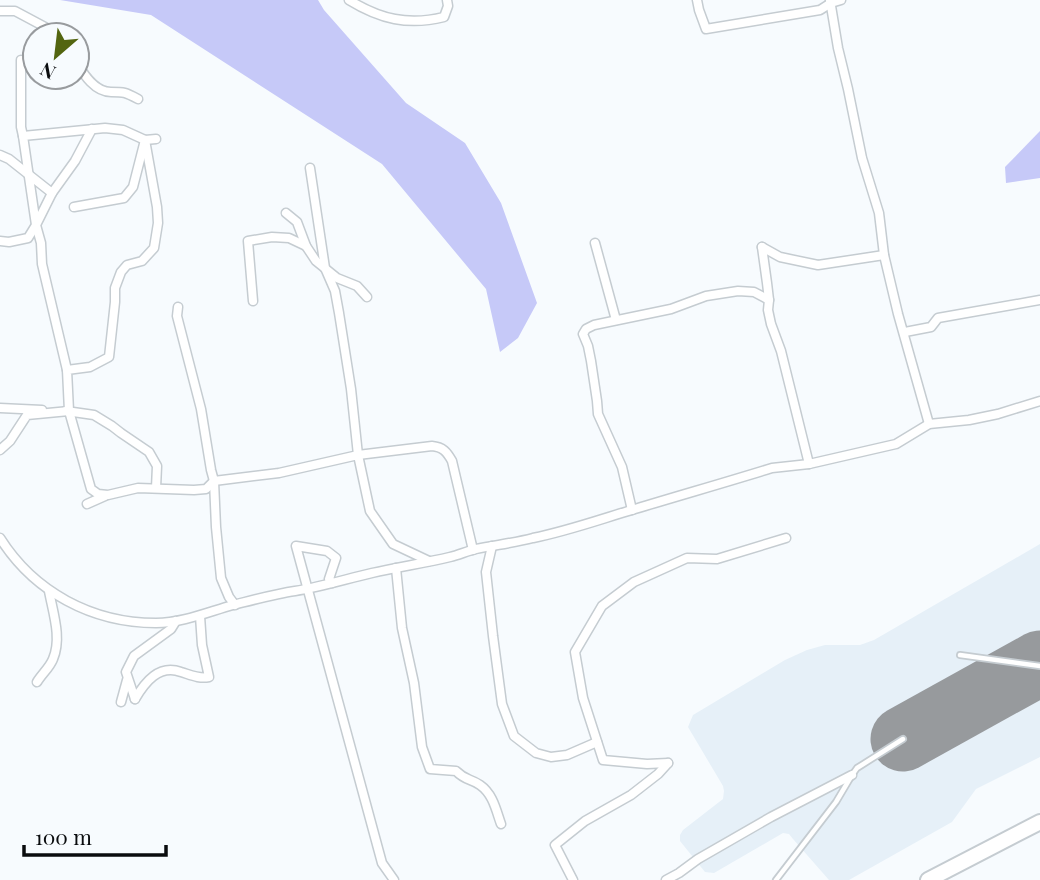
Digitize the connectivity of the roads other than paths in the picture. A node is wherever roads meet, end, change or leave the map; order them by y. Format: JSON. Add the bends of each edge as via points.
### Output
{"nodes":[{"id":1,"x":349,"y":0,"type":"edge"},
{"id":2,"x":447,"y":0,"type":"edge"},
{"id":3,"x":697,"y":0,"type":"edge"},
{"id":4,"x":841,"y":0,"type":"edge"},
{"id":5,"x":830,"y":2,"type":"edge"},
{"id":6,"x":0,"y":11,"type":"edge"},
{"id":7,"x":33,"y":21,"type":"edge"},
{"id":8,"x":91,"y":82,"type":"edge"},
{"id":9,"x":21,"y":91,"type":"edge"},
{"id":10,"x":138,"y":99,"type":"dead end"},
{"id":11,"x":92,"y":129,"type":"junction"},
{"id":12,"x":23,"y":136,"type":"junction"},
{"id":13,"x":156,"y":139,"type":"dead end"},
{"id":14,"x":145,"y":140,"type":"junction"},
{"id":15,"x":0,"y":155,"type":"edge"},
{"id":16,"x":310,"y":169,"type":"dead end"},
{"id":17,"x":29,"y":174,"type":"junction"},
{"id":18,"x":52,"y":193,"type":"junction"},
{"id":19,"x":74,"y":207,"type":"dead end"},
{"id":20,"x":286,"y":213,"type":"dead end"},
{"id":21,"x":36,"y":225,"type":"junction"},
{"id":22,"x":0,"y":241,"type":"edge"},
{"id":23,"x":595,"y":243,"type":"dead end"},
{"id":24,"x":306,"y":246,"type":"junction"},
{"id":25,"x":884,"y":255,"type":"junction"},
{"id":26,"x":325,"y":268,"type":"junction"},
{"id":27,"x":366,"y":297,"type":"dead end"},
{"id":28,"x":769,"y":300,"type":"junction"},
{"id":29,"x":1040,"y":300,"type":"edge"},
{"id":30,"x":253,"y":301,"type":"dead end"},
{"id":31,"x":178,"y":307,"type":"dead end"},
{"id":32,"x":616,"y":320,"type":"junction"},
{"id":33,"x":905,"y":332,"type":"junction"},
{"id":34,"x":67,"y":370,"type":"junction"},
{"id":35,"x":1040,"y":401,"type":"edge"},
{"id":36,"x":0,"y":408,"type":"edge"},
{"id":37,"x":69,"y":411,"type":"junction"},
{"id":38,"x":929,"y":424,"type":"junction"},
{"id":39,"x":0,"y":450,"type":"edge"},
{"id":40,"x":358,"y":455,"type":"junction"},
{"id":41,"x":809,"y":464,"type":"junction"},
{"id":42,"x":214,"y":481,"type":"junction"},
{"id":43,"x":156,"y":488,"type":"junction"},
{"id":44,"x":108,"y":495,"type":"junction"},
{"id":45,"x":88,"y":504,"type":"dead end"},
{"id":46,"x":632,"y":510,"type":"junction"},
{"id":47,"x":0,"y":538,"type":"edge"},
{"id":48,"x":786,"y":538,"type":"dead end"},
{"id":49,"x":492,"y":546,"type":"junction"},
{"id":50,"x":473,"y":550,"type":"junction"},
{"id":51,"x":429,"y":561,"type":"junction"},
{"id":52,"x":396,"y":568,"type":"junction"},
{"id":53,"x":332,"y":583,"type":"junction"},
{"id":54,"x":309,"y":590,"type":"junction"},
{"id":55,"x":49,"y":591,"type":"junction"},
{"id":56,"x":235,"y":605,"type":"junction"},
{"id":57,"x":200,"y":616,"type":"junction"},
{"id":58,"x":176,"y":621,"type":"junction"},
{"id":59,"x":960,"y":655,"type":"dead end"},
{"id":60,"x":1040,"y":666,"type":"edge"},
{"id":61,"x":127,"y":680,"type":"junction"},
{"id":62,"x":37,"y":682,"type":"dead end"},
{"id":63,"x":121,"y":702,"type":"dead end"},
{"id":64,"x":903,"y":739,"type":"dead end"},
{"id":65,"x":597,"y":742,"type":"junction"},
{"id":66,"x":852,"y":775,"type":"junction"},
{"id":67,"x":1040,"y":822,"type":"edge"},
{"id":68,"x":501,"y":824,"type":"dead end"},
{"id":69,"x":394,"y":880,"type":"edge"},
{"id":70,"x":573,"y":880,"type":"edge"},
{"id":71,"x":666,"y":880,"type":"edge"},
{"id":72,"x":776,"y":880,"type":"edge"},
{"id":73,"x":928,"y":880,"type":"edge"}],
"edges":[{"from":1,"to":2,"type":"street","via":[[394,20],[426,21],[444,17]]},
{"from":3,"to":5,"type":"street","via":[[706,29],[820,10]]},
{"from":4,"to":5,"type":"street"},
{"from":5,"to":25,"type":"street","via":[[862,158],[879,213]]},
{"from":6,"to":7,"type":"street"},
{"from":8,"to":10,"type":"street","via":[[100,90],[119,90]]},
{"from":9,"to":12,"type":"street"},
{"from":11,"to":12,"type":"street"},
{"from":11,"to":14,"type":"street","via":[[123,130]]},
{"from":11,"to":18,"type":"street"},
{"from":12,"to":17,"type":"street"},
{"from":13,"to":14,"type":"street"},
{"from":14,"to":19,"type":"street","via":[[133,187],[124,198]]},
{"from":14,"to":34,"type":"street","via":[[157,207],[154,248],[121,272],[115,289],[109,357],[90,367]]},
{"from":15,"to":17,"type":"street"},
{"from":16,"to":26,"type":"street"},
{"from":17,"to":18,"type":"street"},
{"from":17,"to":21,"type":"street"},
{"from":18,"to":21,"type":"street"},
{"from":20,"to":24,"type":"street","via":[[297,222]]},
{"from":21,"to":22,"type":"street","via":[[28,238]]},
{"from":21,"to":34,"type":"street"},
{"from":23,"to":32,"type":"street"},
{"from":24,"to":26,"type":"street"},
{"from":24,"to":30,"type":"street","via":[[289,238],[248,240]]},
{"from":25,"to":28,"type":"street","via":[[818,265],[780,257],[762,247]]},
{"from":25,"to":33,"type":"street"},
{"from":26,"to":27,"type":"street","via":[[357,286]]},
{"from":26,"to":40,"type":"street","via":[[339,313]]},
{"from":28,"to":32,"type":"street","via":[[754,292],[738,291]]},
{"from":28,"to":41,"type":"street","via":[[771,324]]},
{"from":29,"to":33,"type":"street","via":[[938,318],[931,327]]},
{"from":31,"to":42,"type":"street"},
{"from":32,"to":46,"type":"street","via":[[594,325],[583,334],[597,414],[622,467]]},
{"from":33,"to":38,"type":"street"},
{"from":34,"to":37,"type":"street"},
{"from":35,"to":38,"type":"street","via":[[998,414]]},
{"from":36,"to":37,"type":"street"},
{"from":37,"to":39,"type":"street","via":[[27,415]]},
{"from":37,"to":43,"type":"street","via":[[93,415],[149,452],[157,466]]},
{"from":37,"to":44,"type":"street","via":[[91,489]]},
{"from":38,"to":41,"type":"street","via":[[896,444]]},
{"from":40,"to":42,"type":"street","via":[[292,471]]},
{"from":40,"to":50,"type":"street","via":[[432,446],[448,453]]},
{"from":40,"to":51,"type":"street","via":[[370,511],[393,544]]},
{"from":41,"to":46,"type":"street","via":[[772,468]]},
{"from":42,"to":43,"type":"street","via":[[206,489]]},
{"from":42,"to":56,"type":"street","via":[[221,578]]},
{"from":43,"to":44,"type":"street"},
{"from":44,"to":45,"type":"street"},
{"from":46,"to":49,"type":"street"},
{"from":47,"to":55,"type":"street","via":[[17,562]]},
{"from":48,"to":65,"type":"street","via":[[717,559],[687,558],[634,582],[602,606],[575,652]]},
{"from":49,"to":50,"type":"street"},
{"from":49,"to":65,"type":"street","via":[[486,572],[493,636],[502,704],[514,736],[536,753],[551,757]]},
{"from":50,"to":51,"type":"street"},
{"from":51,"to":52,"type":"street"},
{"from":52,"to":53,"type":"street"},
{"from":52,"to":68,"type":"street","via":[[422,747],[430,769],[456,771],[478,783],[489,793]]},
{"from":53,"to":54,"type":"street"},
{"from":53,"to":54,"type":"street","via":[[329,579],[336,558],[327,551],[296,546]]},
{"from":54,"to":56,"type":"street"},
{"from":54,"to":69,"type":"street","via":[[383,863]]},
{"from":55,"to":58,"type":"street","via":[[104,616]]},
{"from":55,"to":62,"type":"street","via":[[56,647],[52,662]]},
{"from":56,"to":57,"type":"street"},
{"from":57,"to":58,"type":"street"},
{"from":57,"to":61,"type":"street","via":[[209,677],[164,670],[146,681],[135,699]]},
{"from":58,"to":61,"type":"street","via":[[134,656]]},
{"from":59,"to":60,"type":"lane"},
{"from":61,"to":63,"type":"street"},
{"from":64,"to":66,"type":"lane"},
{"from":65,"to":70,"type":"street","via":[[603,760],[668,764],[631,795],[585,821],[555,845]]},
{"from":66,"to":71,"type":"street"},
{"from":66,"to":72,"type":"lane"},
{"from":67,"to":73,"type":"highway"}]}
